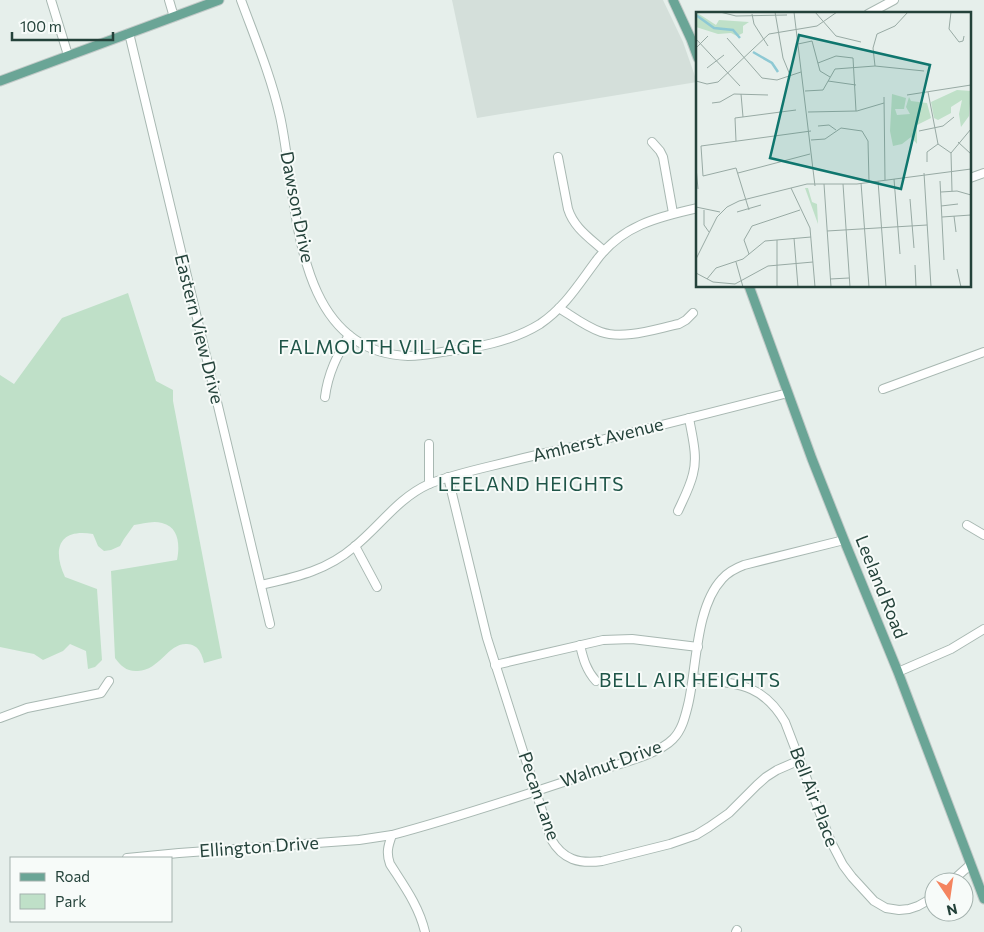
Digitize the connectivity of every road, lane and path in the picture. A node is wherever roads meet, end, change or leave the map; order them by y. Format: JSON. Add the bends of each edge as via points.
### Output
{"nodes":[{"id":1,"x":51,"y":0,"type":"edge"},
{"id":2,"x":169,"y":0,"type":"edge"},
{"id":3,"x":218,"y":0,"type":"edge"},
{"id":4,"x":241,"y":0,"type":"edge"},
{"id":5,"x":673,"y":0,"type":"edge"},
{"id":6,"x":894,"y":0,"type":"edge"},
{"id":7,"x":872,"y":12,"type":"edge"},
{"id":8,"x":174,"y":17,"type":"junction"},
{"id":9,"x":130,"y":34,"type":"junction"},
{"id":10,"x":696,"y":53,"type":"edge"},
{"id":11,"x":68,"y":56,"type":"junction"},
{"id":12,"x":0,"y":80,"type":"edge"},
{"id":13,"x":652,"y":142,"type":"dead end"},
{"id":14,"x":558,"y":157,"type":"dead end"},
{"id":15,"x":984,"y":173,"type":"edge"},
{"id":16,"x":972,"y":177,"type":"edge"},
{"id":17,"x":696,"y":208,"type":"edge"},
{"id":18,"x":673,"y":213,"type":"junction"},
{"id":19,"x":604,"y":251,"type":"junction"},
{"id":20,"x":750,"y":288,"type":"edge"},
{"id":21,"x":559,"y":308,"type":"junction"},
{"id":22,"x":693,"y":313,"type":"dead end"},
{"id":23,"x":349,"y":335,"type":"junction"},
{"id":24,"x":984,"y":352,"type":"edge"},
{"id":25,"x":883,"y":389,"type":"dead end"},
{"id":26,"x":788,"y":394,"type":"junction"},
{"id":27,"x":325,"y":397,"type":"dead end"},
{"id":28,"x":689,"y":418,"type":"junction"},
{"id":29,"x":429,"y":444,"type":"dead end"},
{"id":30,"x":448,"y":478,"type":"junction"},
{"id":31,"x":429,"y":484,"type":"junction"},
{"id":32,"x":678,"y":511,"type":"dead end"},
{"id":33,"x":967,"y":525,"type":"dead end"},
{"id":34,"x":984,"y":535,"type":"edge"},
{"id":35,"x":844,"y":540,"type":"junction"},
{"id":36,"x":355,"y":546,"type":"junction"},
{"id":37,"x":261,"y":585,"type":"junction"},
{"id":38,"x":377,"y":588,"type":"dead end"},
{"id":39,"x":270,"y":624,"type":"dead end"},
{"id":40,"x":984,"y":629,"type":"edge"},
{"id":41,"x":580,"y":645,"type":"junction"},
{"id":42,"x":698,"y":647,"type":"junction"},
{"id":43,"x":495,"y":665,"type":"junction"},
{"id":44,"x":898,"y":672,"type":"junction"},
{"id":45,"x":693,"y":678,"type":"junction"},
{"id":46,"x":110,"y":681,"type":"dead end"},
{"id":47,"x":596,"y":681,"type":"dead end"},
{"id":48,"x":0,"y":718,"type":"edge"},
{"id":49,"x":800,"y":760,"type":"junction"},
{"id":50,"x":535,"y":791,"type":"junction"},
{"id":51,"x":392,"y":835,"type":"junction"},
{"id":52,"x":137,"y":857,"type":"edge"},
{"id":53,"x":971,"y":864,"type":"junction"},
{"id":54,"x":962,"y":872,"type":"edge"},
{"id":55,"x":984,"y":899,"type":"edge"},
{"id":56,"x":924,"y":903,"type":"edge"},
{"id":57,"x":425,"y":932,"type":"edge"}],
"edges":[{"from":1,"to":11,"type":"street"},
{"from":2,"to":8,"type":"street"},
{"from":3,"to":8,"type":"main road"},
{"from":4,"to":23,"type":"street","name":"Dawson Drive","via":[[280,114],[297,227],[315,288],[328,313]]},
{"from":5,"to":10,"type":"main road"},
{"from":6,"to":7,"type":"street"},
{"from":8,"to":9,"type":"main road"},
{"from":9,"to":11,"type":"main road"},
{"from":9,"to":37,"type":"street","name":"Eastern View Drive"},
{"from":11,"to":12,"type":"main road"},
{"from":13,"to":18,"type":"street","via":[[663,157]]},
{"from":14,"to":19,"type":"street","via":[[571,217],[579,229]]},
{"from":15,"to":16,"type":"street"},
{"from":17,"to":18,"type":"street","name":"Dawson Drive"},
{"from":18,"to":19,"type":"street","name":"Dawson Drive","via":[[640,224]]},
{"from":19,"to":21,"type":"street","name":"Dawson Drive"},
{"from":20,"to":26,"type":"main road","name":"Leeland Road"},
{"from":21,"to":22,"type":"street","via":[[600,332],[621,335],[679,324]]},
{"from":21,"to":23,"type":"street","name":"Dawson Drive","via":[[540,324],[508,338],[473,348],[418,356],[386,353]]},
{"from":23,"to":27,"type":"street","via":[[330,371]]},
{"from":24,"to":25,"type":"street"},
{"from":26,"to":28,"type":"street","name":"Amherst Avenue"},
{"from":26,"to":35,"type":"main road","name":"Leeland Road"},
{"from":28,"to":30,"type":"street","name":"Amherst Avenue"},
{"from":28,"to":32,"type":"street","via":[[695,457],[693,473]]},
{"from":29,"to":31,"type":"street"},
{"from":30,"to":31,"type":"street","name":"Amherst Avenue"},
{"from":30,"to":43,"type":"street","name":"Pecan Lane"},
{"from":31,"to":36,"type":"street","name":"Amherst Avenue","via":[[402,501]]},
{"from":33,"to":34,"type":"street"},
{"from":35,"to":42,"type":"street","name":"Walnut Drive","via":[[744,565],[729,572],[717,584],[707,604]]},
{"from":35,"to":44,"type":"main road","name":"Leeland Road"},
{"from":36,"to":37,"type":"street","name":"Amherst Avenue","via":[[313,572]]},
{"from":36,"to":38,"type":"street"},
{"from":37,"to":39,"type":"street","name":"Eastern View Drive"},
{"from":40,"to":44,"type":"street","via":[[951,649]]},
{"from":41,"to":42,"type":"street","via":[[632,639]]},
{"from":41,"to":43,"type":"street"},
{"from":41,"to":47,"type":"street","via":[[585,665]]},
{"from":42,"to":45,"type":"street","name":"Walnut Drive"},
{"from":43,"to":50,"type":"street","name":"Pecan Lane"},
{"from":44,"to":53,"type":"main road","name":"Leeland Road"},
{"from":45,"to":49,"type":"street","name":"Bell Air Place","via":[[739,685],[766,697],[785,722]]},
{"from":45,"to":50,"type":"street","name":"Walnut Drive","via":[[682,726],[666,746]]},
{"from":46,"to":48,"type":"street","via":[[101,693],[27,708]]},
{"from":49,"to":50,"type":"street","name":"Pecan Lane","via":[[766,777],[728,814],[696,835],[602,861],[582,862],[560,852],[551,839]]},
{"from":49,"to":56,"type":"street","name":"Bell Air Place","via":[[836,853],[852,877],[874,901],[886,908],[899,910]]},
{"from":50,"to":51,"type":"street","name":"Walnut Drive"},
{"from":51,"to":52,"type":"street","name":"Ellington Drive"},
{"from":51,"to":57,"type":"street","via":[[388,859],[418,909]]},
{"from":53,"to":54,"type":"street"},
{"from":53,"to":55,"type":"main road","name":"Leeland Road"}]}
